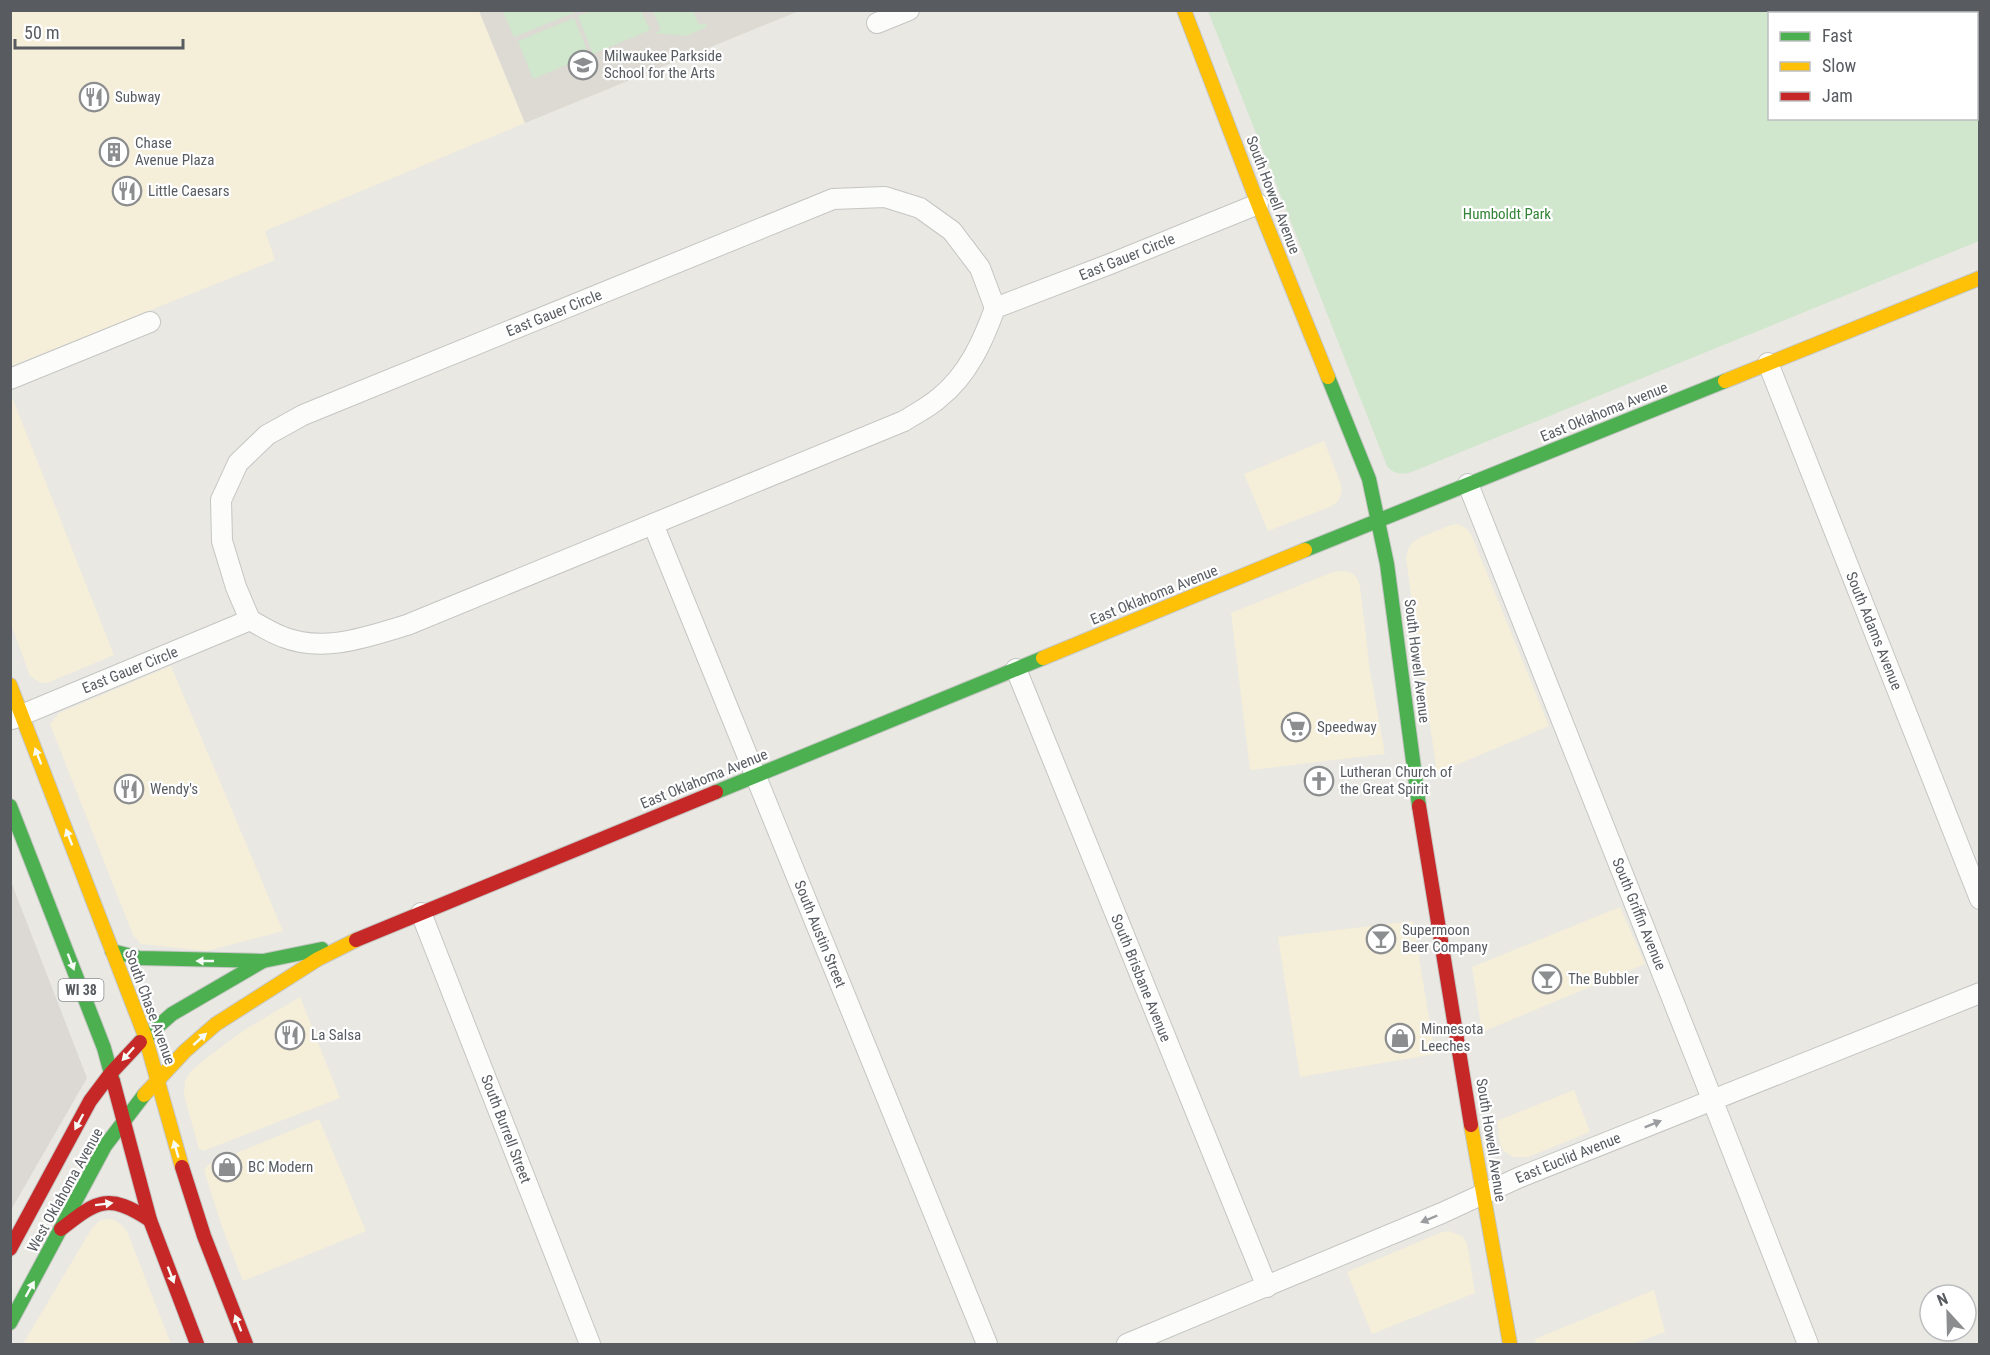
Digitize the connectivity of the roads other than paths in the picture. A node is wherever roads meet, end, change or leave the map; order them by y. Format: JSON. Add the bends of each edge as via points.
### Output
{"nodes":[{"id":1,"x":909,"y":10,"type":"edge"},
{"id":2,"x":1184,"y":10,"type":"edge"},
{"id":3,"x":877,"y":23,"type":"dead end"},
{"id":4,"x":1258,"y":204,"type":"junction"},
{"id":5,"x":1980,"y":278,"type":"edge"},
{"id":6,"x":995,"y":308,"type":"junction"},
{"id":7,"x":150,"y":322,"type":"dead end"},
{"id":8,"x":1768,"y":363,"type":"junction"},
{"id":9,"x":10,"y":379,"type":"edge"},
{"id":10,"x":1468,"y":484,"type":"junction"},
{"id":11,"x":1378,"y":521,"type":"junction"},
{"id":12,"x":653,"y":524,"type":"junction"},
{"id":13,"x":250,"y":620,"type":"junction"},
{"id":14,"x":1016,"y":669,"type":"junction"},
{"id":15,"x":10,"y":685,"type":"edge"},
{"id":16,"x":16,"y":717,"type":"edge"},
{"id":17,"x":755,"y":776,"type":"junction"},
{"id":18,"x":10,"y":806,"type":"edge"},
{"id":19,"x":1980,"y":899,"type":"edge"},
{"id":20,"x":421,"y":913,"type":"junction"},
{"id":21,"x":341,"y":946,"type":"junction"},
{"id":22,"x":112,"y":951,"type":"junction"},
{"id":23,"x":263,"y":961,"type":"junction"},
{"id":24,"x":1980,"y":993,"type":"edge"},
{"id":25,"x":145,"y":1036,"type":"junction"},
{"id":26,"x":111,"y":1073,"type":"junction"},
{"id":27,"x":158,"y":1080,"type":"junction"},
{"id":28,"x":1713,"y":1100,"type":"junction"},
{"id":29,"x":123,"y":1120,"type":"junction"},
{"id":30,"x":1483,"y":1194,"type":"junction"},
{"id":31,"x":150,"y":1220,"type":"junction"},
{"id":32,"x":62,"y":1229,"type":"junction"},
{"id":33,"x":10,"y":1249,"type":"edge"},
{"id":34,"x":1267,"y":1287,"type":"junction"},
{"id":35,"x":10,"y":1323,"type":"edge"},
{"id":36,"x":198,"y":1344,"type":"edge"},
{"id":37,"x":246,"y":1344,"type":"edge"},
{"id":38,"x":590,"y":1344,"type":"edge"},
{"id":39,"x":987,"y":1344,"type":"edge"},
{"id":40,"x":1128,"y":1344,"type":"edge"},
{"id":41,"x":1510,"y":1344,"type":"edge"},
{"id":42,"x":1808,"y":1344,"type":"edge"}],
"edges":[{"from":1,"to":3,"type":"street"},
{"from":2,"to":4,"type":"main road","name":"South Howell Avenue"},
{"from":4,"to":6,"type":"street","name":"East Gauer Circle"},
{"from":4,"to":11,"type":"main road","name":"South Howell Avenue","via":[[1369,479]]},
{"from":5,"to":8,"type":"main road","name":"East Oklahoma Avenue"},
{"from":6,"to":12,"type":"street","via":[[982,342],[963,374],[939,398],[904,421]]},
{"from":6,"to":13,"type":"street","name":"East Gauer Circle","via":[[980,268],[952,231],[920,208],[885,197],[833,199],[303,415],[267,435],[238,463],[221,500],[222,541]]},
{"from":7,"to":9,"type":"street"},
{"from":8,"to":10,"type":"main road","name":"East Oklahoma Avenue"},
{"from":8,"to":19,"type":"street","name":"South Adams Avenue"},
{"from":10,"to":11,"type":"main road","name":"East Oklahoma Avenue"},
{"from":10,"to":28,"type":"street","name":"South Griffin Avenue"},
{"from":11,"to":14,"type":"main road","name":"East Oklahoma Avenue"},
{"from":11,"to":30,"type":"main road","name":"South Howell Avenue","via":[[1388,564],[1418,799]]},
{"from":12,"to":13,"type":"street","via":[[406,625],[359,640],[321,645],[284,638]]},
{"from":12,"to":17,"type":"street","name":"South Austin Street"},
{"from":13,"to":16,"type":"street","name":"East Gauer Circle"},
{"from":14,"to":17,"type":"main road","name":"East Oklahoma Avenue"},
{"from":14,"to":34,"type":"street","name":"South Brisbane Avenue"},
{"from":15,"to":16,"type":"main road","name":"South Chase Avenue","number":"WI 38"},
{"from":22,"to":16,"type":"main road","name":"South Chase Avenue","number":"WI 38","one_way":true},
{"from":17,"to":20,"type":"main road","name":"East Oklahoma Avenue"},
{"from":17,"to":39,"type":"street","name":"South Austin Street"},
{"from":18,"to":26,"type":"main road","number":"WI 38","one_way":true,"via":[[48,890]]},
{"from":20,"to":21,"type":"main road","name":"East Oklahoma Avenue"},
{"from":20,"to":38,"type":"street","name":"South Burrell Street"},
{"from":21,"to":23,"type":"main road","name":"East Oklahoma Avenue"},
{"from":27,"to":21,"type":"main road","name":"East Oklahoma Avenue","one_way":true,"via":[[217,1024]]},
{"from":23,"to":22,"type":"main road","one_way":true,"via":[[139,958]]},
{"from":22,"to":25,"type":"main road","name":"South Chase Avenue","number":"WI 38"},
{"from":23,"to":25,"type":"main road","name":"East Oklahoma Avenue","via":[[172,1014]]},
{"from":24,"to":28,"type":"street","name":"East Euclid Avenue"},
{"from":25,"to":26,"type":"main road","name":"West Oklahoma Avenue","one_way":true},
{"from":25,"to":27,"type":"main road","name":"South Chase Avenue","number":"WI 38"},
{"from":26,"to":29,"type":"main road","number":"WI 38"},
{"from":26,"to":33,"type":"main road","name":"West Oklahoma Avenue","one_way":true,"via":[[90,1101]]},
{"from":27,"to":29,"type":"main road","name":"West Oklahoma Avenue"},
{"from":37,"to":27,"type":"main road","name":"South Chase Avenue","number":"WI 38","one_way":true,"via":[[191,1196]]},
{"from":30,"to":28,"type":"street","name":"East Euclid Avenue","one_way":true},
{"from":28,"to":42,"type":"street","name":"South Griffin Avenue"},
{"from":29,"to":31,"type":"main road","number":"WI 38"},
{"from":29,"to":32,"type":"main road","name":"West Oklahoma Avenue","via":[[105,1146]]},
{"from":30,"to":34,"type":"street","name":"East Euclid Avenue","one_way":true},
{"from":30,"to":41,"type":"main road","name":"South Howell Avenue"},
{"from":32,"to":31,"type":"main road","one_way":true,"via":[[103,1202],[131,1207]]},
{"from":31,"to":36,"type":"main road","number":"WI 38","one_way":true},
{"from":35,"to":32,"type":"main road","name":"West Oklahoma Avenue","one_way":true},
{"from":34,"to":40,"type":"street","name":"East Euclid Avenue"}]}
